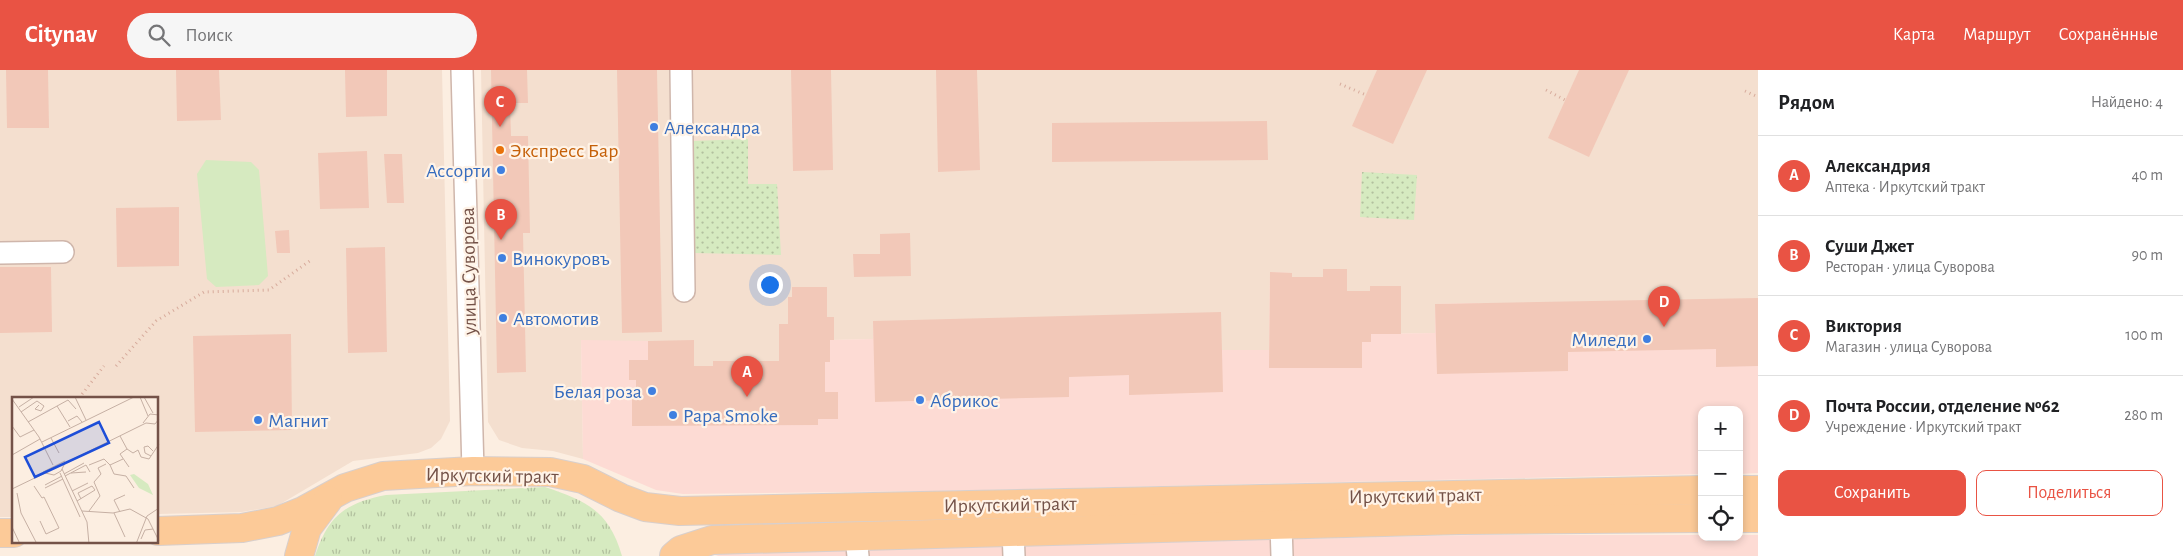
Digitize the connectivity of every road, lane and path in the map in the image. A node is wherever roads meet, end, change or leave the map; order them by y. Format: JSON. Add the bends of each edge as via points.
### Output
{"nodes":[{"id":1,"x":462,"y":70,"type":"edge"},
{"id":2,"x":681,"y":70,"type":"edge"},
{"id":3,"x":1340,"y":84,"type":"dead end"},
{"id":4,"x":1546,"y":90,"type":"dead end"},
{"id":5,"x":1745,"y":91,"type":"dead end"},
{"id":6,"x":1366,"y":95,"type":"dead end"},
{"id":7,"x":1758,"y":97,"type":"edge"},
{"id":8,"x":1565,"y":100,"type":"dead end"},
{"id":9,"x":63,"y":252,"type":"dead end"},
{"id":10,"x":0,"y":253,"type":"edge"},
{"id":11,"x":311,"y":260,"type":"dead end"},
{"id":12,"x":684,"y":291,"type":"dead end"},
{"id":13,"x":104,"y":366,"type":"dead end"},
{"id":14,"x":116,"y":366,"type":"dead end"},
{"id":15,"x":80,"y":397,"type":"edge"},
{"id":16,"x":473,"y":471,"type":"junction"},
{"id":17,"x":1698,"y":490,"type":"edge"},
{"id":18,"x":1743,"y":490,"type":"edge"},
{"id":19,"x":1758,"y":490,"type":"edge"},
{"id":20,"x":330,"y":497,"type":"junction"},
{"id":21,"x":1698,"y":518,"type":"edge"},
{"id":22,"x":1743,"y":518,"type":"edge"},
{"id":23,"x":1758,"y":518,"type":"edge"},
{"id":24,"x":1281,"y":525,"type":"junction"},
{"id":25,"x":159,"y":531,"type":"edge"},
{"id":26,"x":1014,"y":544,"type":"edge"},
{"id":27,"x":857,"y":546,"type":"edge"},
{"id":28,"x":299,"y":556,"type":"edge"},
{"id":29,"x":674,"y":556,"type":"edge"},
{"id":30,"x":1282,"y":556,"type":"edge"}],
"edges":[{"from":1,"to":16,"type":"street","name":"улица Суворова"},
{"from":2,"to":12,"type":"street"},
{"from":3,"to":6,"type":"path"},
{"from":4,"to":8,"type":"path"},
{"from":5,"to":7,"type":"path"},
{"from":9,"to":10,"type":"street"},
{"from":11,"to":14,"type":"path","via":[[269,290],[204,292],[156,321]]},
{"from":13,"to":15,"type":"path"},
{"from":16,"to":17,"type":"main road","name":"Иркутский тракт","via":[[550,472],[583,479],[646,507],[680,511]]},
{"from":16,"to":20,"type":"main road","name":"Иркутский тракт","via":[[383,476],[364,480]]},
{"from":18,"to":19,"type":"main road"},
{"from":20,"to":25,"type":"main road","name":"Иркутский тракт","via":[[278,521],[242,528]]},
{"from":20,"to":28,"type":"main road","name":"Иркутский тракт","via":[[307,528]]},
{"from":21,"to":24,"type":"main road","name":"Иркутский тракт"},
{"from":22,"to":23,"type":"main road"},
{"from":24,"to":26,"type":"main road","name":"Иркутский тракт"},
{"from":24,"to":30,"type":"street"},
{"from":26,"to":27,"type":"main road","name":"Иркутский тракт"},
{"from":27,"to":29,"type":"main road","name":"Иркутский тракт","via":[[712,540]]}]}
